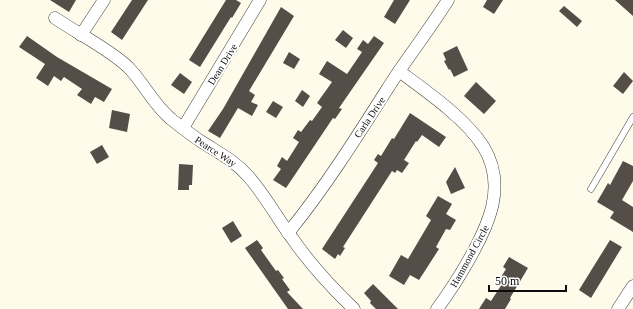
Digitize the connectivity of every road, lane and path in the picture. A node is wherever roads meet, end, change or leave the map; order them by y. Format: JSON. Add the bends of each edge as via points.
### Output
{"nodes":[{"id":1,"x":104,"y":0,"type":"edge"},
{"id":2,"x":260,"y":0,"type":"edge"},
{"id":3,"x":448,"y":0,"type":"edge"},
{"id":4,"x":55,"y":18,"type":"dead end"},
{"id":5,"x":81,"y":35,"type":"junction"},
{"id":6,"x":400,"y":71,"type":"junction"},
{"id":7,"x":633,"y":117,"type":"edge"},
{"id":8,"x":183,"y":128,"type":"junction"},
{"id":9,"x":591,"y":188,"type":"dead end"},
{"id":10,"x":288,"y":233,"type":"junction"},
{"id":11,"x":633,"y":286,"type":"edge"},
{"id":12,"x":354,"y":309,"type":"edge"},
{"id":13,"x":437,"y":309,"type":"edge"},
{"id":14,"x":618,"y":309,"type":"edge"}],
"edges":[{"from":1,"to":5,"type":"street"},
{"from":2,"to":8,"type":"street","name":"Dean Drive"},
{"from":3,"to":6,"type":"street","name":"Carla Drive"},
{"from":4,"to":5,"type":"street","name":"Pearce Way"},
{"from":5,"to":8,"type":"street","name":"Pearce Way","via":[[128,67],[153,101]]},
{"from":6,"to":10,"type":"street","name":"Carla Drive","via":[[330,177]]},
{"from":6,"to":13,"type":"street","name":"Hammond Circle","via":[[450,111],[475,136],[488,157],[494,181],[493,204],[487,225],[467,264]]},
{"from":7,"to":9,"type":"lane"},
{"from":8,"to":10,"type":"street","name":"Pearce Way","via":[[240,167],[258,188]]},
{"from":10,"to":12,"type":"street","name":"Pearce Way","via":[[319,272]]},
{"from":11,"to":14,"type":"street"}]}
